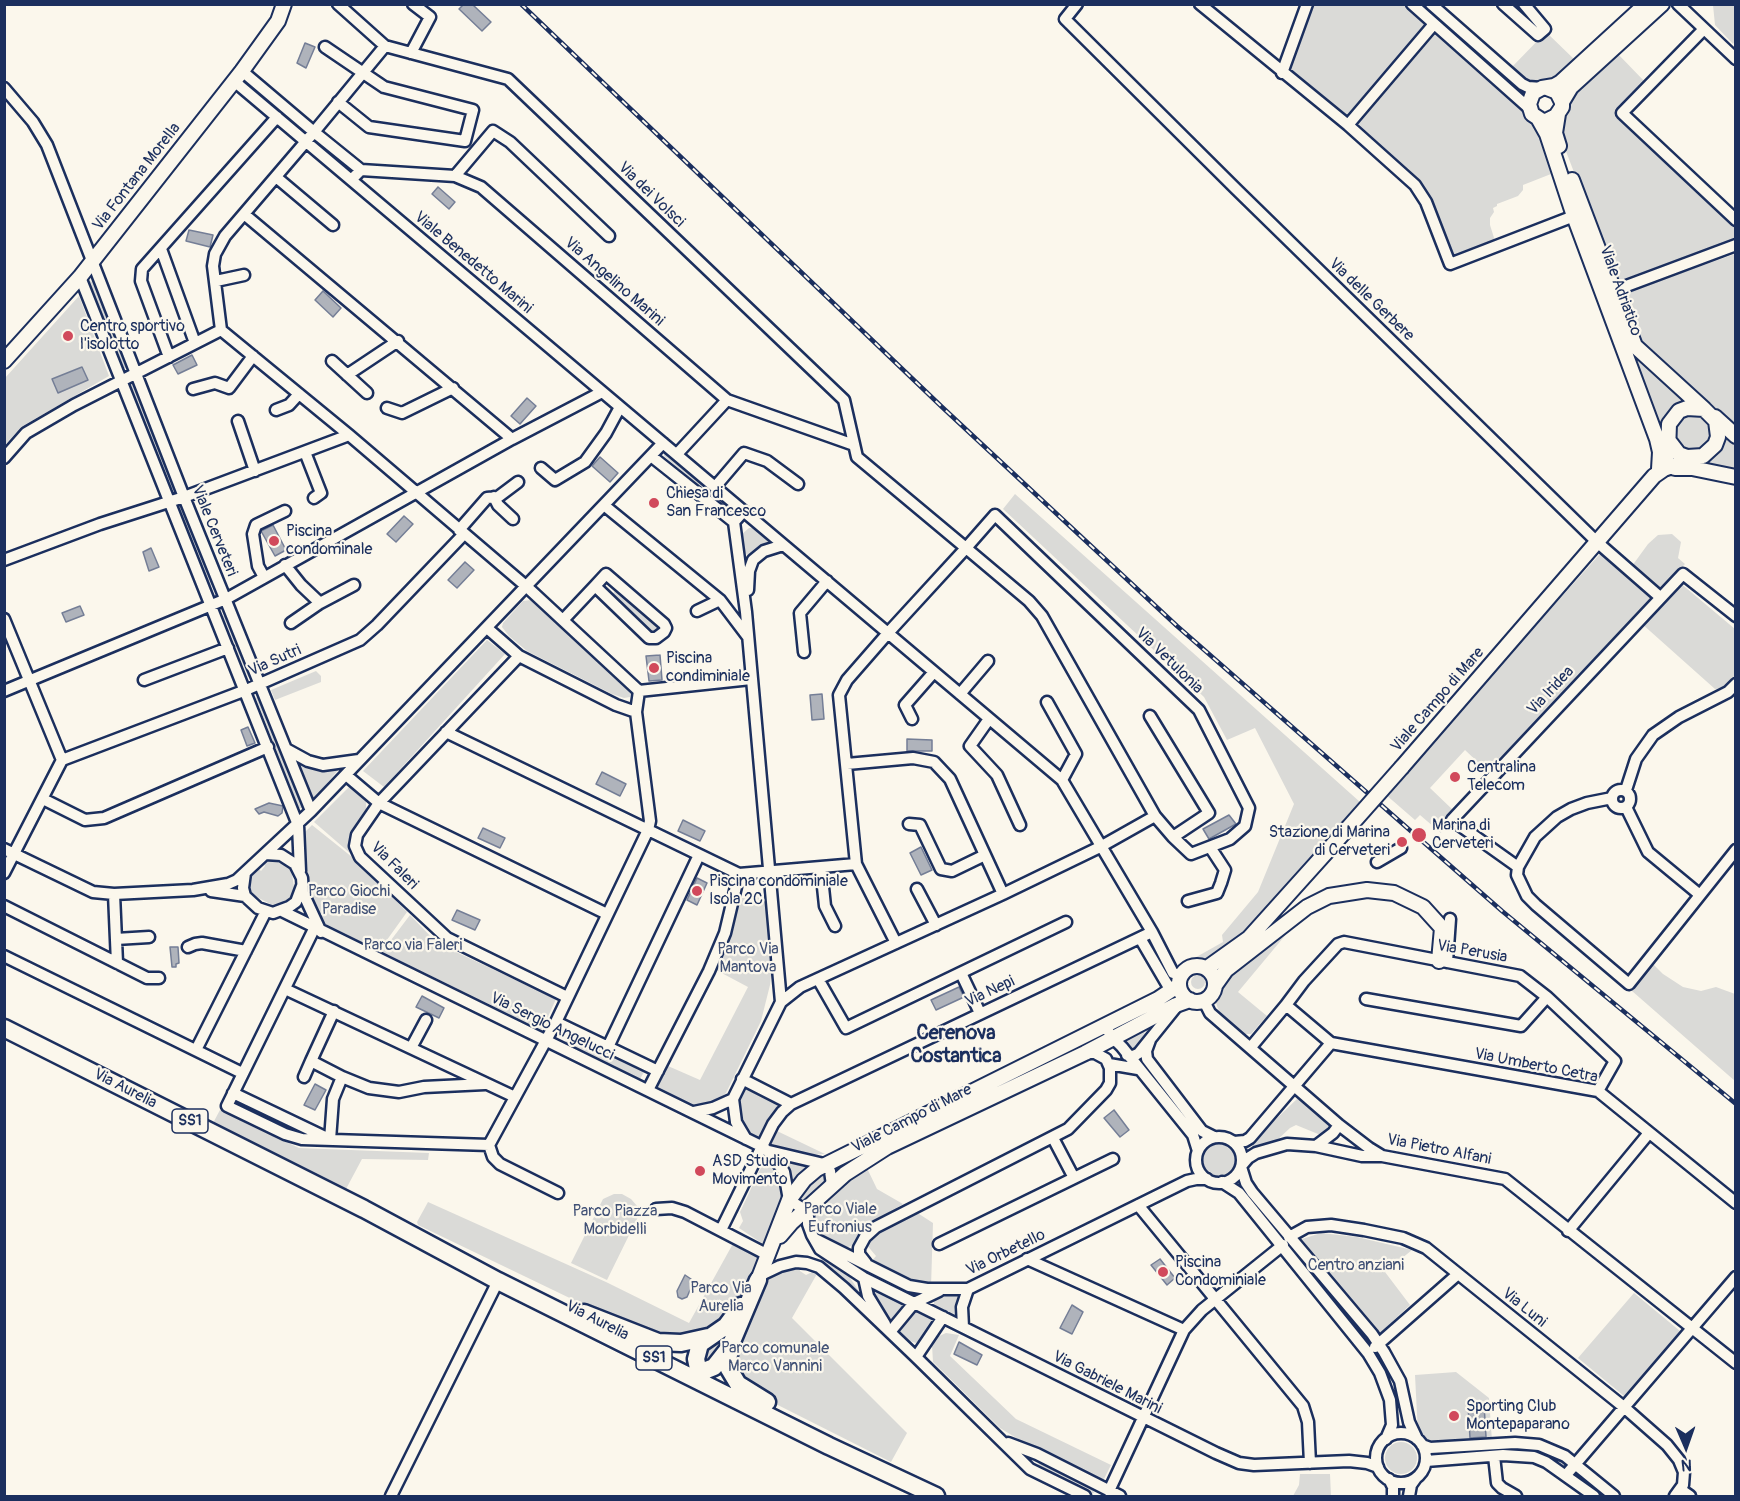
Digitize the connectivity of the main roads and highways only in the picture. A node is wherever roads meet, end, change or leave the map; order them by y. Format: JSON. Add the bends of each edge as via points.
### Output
{"nodes":[{"id":1,"x":4,"y":1028,"type":"edge"},
{"id":2,"x":375,"y":1215,"type":"junction"},
{"id":3,"x":535,"y":1298,"type":"junction"},
{"id":4,"x":578,"y":1311,"type":"junction"},
{"id":5,"x":708,"y":1337,"type":"junction"},
{"id":6,"x":731,"y":1344,"type":"junction"},
{"id":7,"x":699,"y":1373,"type":"junction"},
{"id":8,"x":796,"y":1420,"type":"junction"},
{"id":9,"x":829,"y":1446,"type":"junction"},
{"id":10,"x":936,"y":1497,"type":"edge"},
{"id":11,"x":945,"y":1497,"type":"edge"}],
"edges":[{"from":1,"to":2,"type":"main road","name":"Via Aurelia","number":"SS1"},
{"from":2,"to":3,"type":"main road","name":"Via Aurelia","number":"SS1"},
{"from":2,"to":4,"type":"main road","name":"Via Aurelia","via":[[438,1241]]},
{"from":3,"to":7,"type":"main road"},
{"from":3,"to":9,"type":"main road","name":"Via Aurelia","number":"SS1"},
{"from":4,"to":5,"type":"main road","via":[[658,1342],[681,1343]]},
{"from":4,"to":7,"type":"main road","name":"Via Aurelia"},
{"from":5,"to":6,"type":"main road","via":[[728,1323],[759,1278]]},
{"from":5,"to":7,"type":"main road","via":[[698,1350]]},
{"from":6,"to":7,"type":"main road","via":[[714,1367]]},
{"from":6,"to":8,"type":"main road","via":[[728,1365],[738,1384]]},
{"from":7,"to":8,"type":"main road","name":"Via Aurelia"},
{"from":7,"to":9,"type":"main road"},
{"from":8,"to":11,"type":"main road","name":"Via Aurelia"},
{"from":9,"to":10,"type":"main road","name":"Via Aurelia","number":"SS1"}]}
